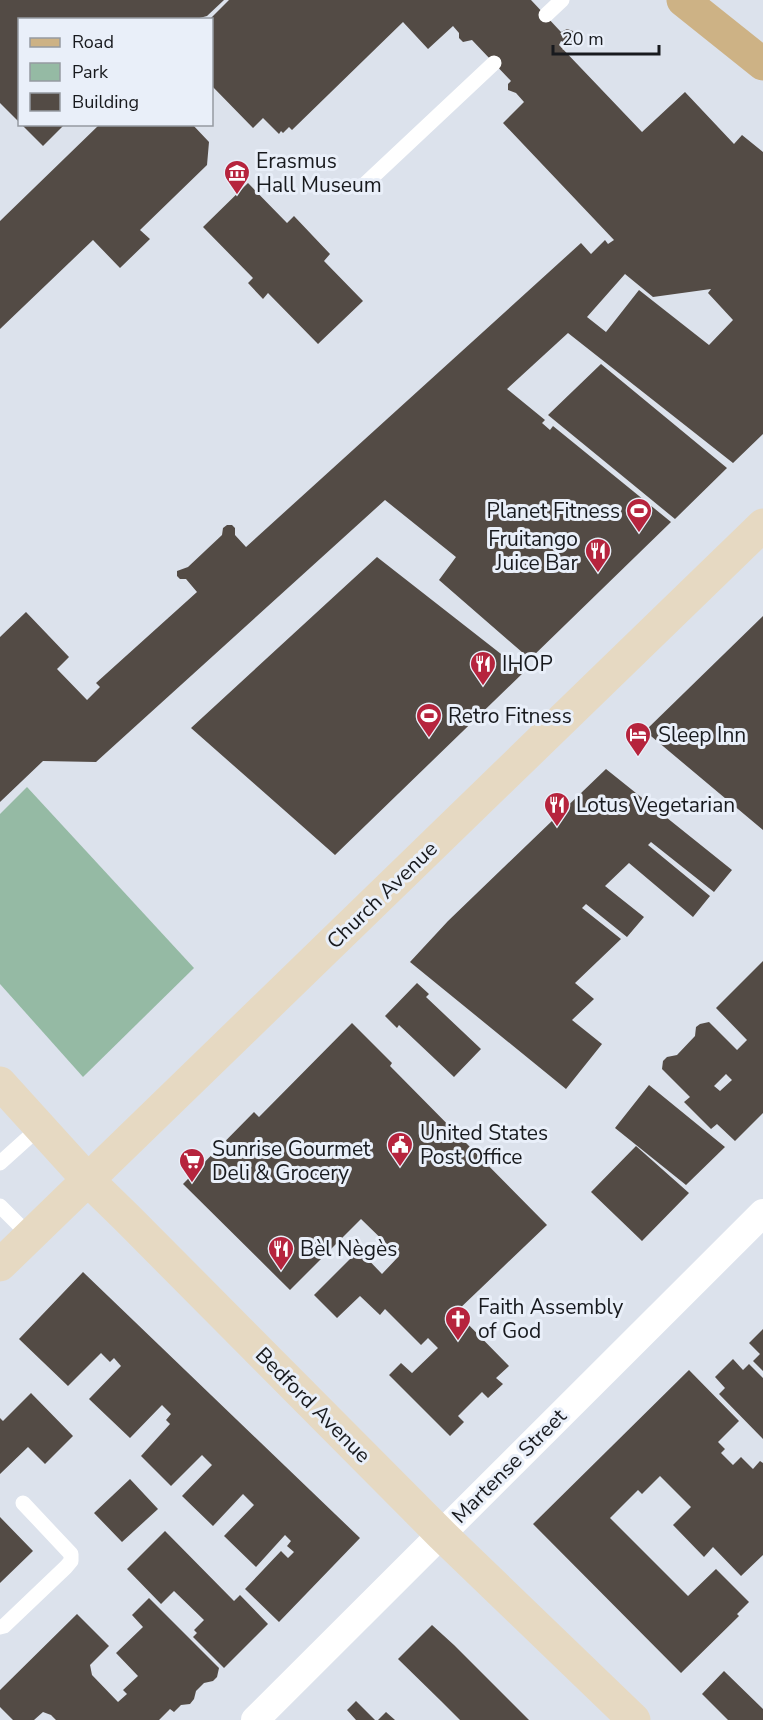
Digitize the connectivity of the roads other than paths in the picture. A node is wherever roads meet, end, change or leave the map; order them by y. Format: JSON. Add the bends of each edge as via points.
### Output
{"nodes":[{"id":1,"x":562,"y":0,"type":"edge"},
{"id":2,"x":683,"y":0,"type":"edge"},
{"id":3,"x":546,"y":15,"type":"dead end"},
{"id":4,"x":494,"y":63,"type":"dead end"},
{"id":5,"x":763,"y":64,"type":"edge"},
{"id":6,"x":364,"y":185,"type":"dead end"},
{"id":7,"x":763,"y":525,"type":"edge"},
{"id":8,"x":0,"y":1083,"type":"edge"},
{"id":9,"x":40,"y":1127,"type":"junction"},
{"id":10,"x":0,"y":1163,"type":"edge"},
{"id":11,"x":88,"y":1180,"type":"junction"},
{"id":12,"x":0,"y":1206,"type":"edge"},
{"id":13,"x":763,"y":1213,"type":"edge"},
{"id":14,"x":30,"y":1236,"type":"junction"},
{"id":15,"x":0,"y":1265,"type":"edge"},
{"id":16,"x":23,"y":1503,"type":"dead end"},
{"id":17,"x":441,"y":1534,"type":"junction"},
{"id":18,"x":0,"y":1627,"type":"edge"},
{"id":19,"x":255,"y":1720,"type":"edge"},
{"id":20,"x":634,"y":1720,"type":"edge"}],
"edges":[{"from":1,"to":3,"type":"lane"},
{"from":2,"to":5,"type":"main road"},
{"from":4,"to":6,"type":"lane"},
{"from":7,"to":11,"type":"main road","name":"Church Avenue"},
{"from":8,"to":9,"type":"main road","name":"Bedford Avenue"},
{"from":9,"to":10,"type":"lane"},
{"from":9,"to":11,"type":"main road","name":"Bedford Avenue"},
{"from":11,"to":14,"type":"main road","name":"Church Avenue"},
{"from":11,"to":17,"type":"main road","name":"Bedford Avenue"},
{"from":12,"to":14,"type":"lane"},
{"from":13,"to":17,"type":"street","name":"Martense Street"},
{"from":14,"to":15,"type":"main road","name":"Church Avenue"},
{"from":16,"to":18,"type":"lane","via":[[70,1554],[71,1561]]},
{"from":17,"to":19,"type":"street","name":"Martense Street"},
{"from":17,"to":20,"type":"main road","name":"Bedford Avenue"}]}
